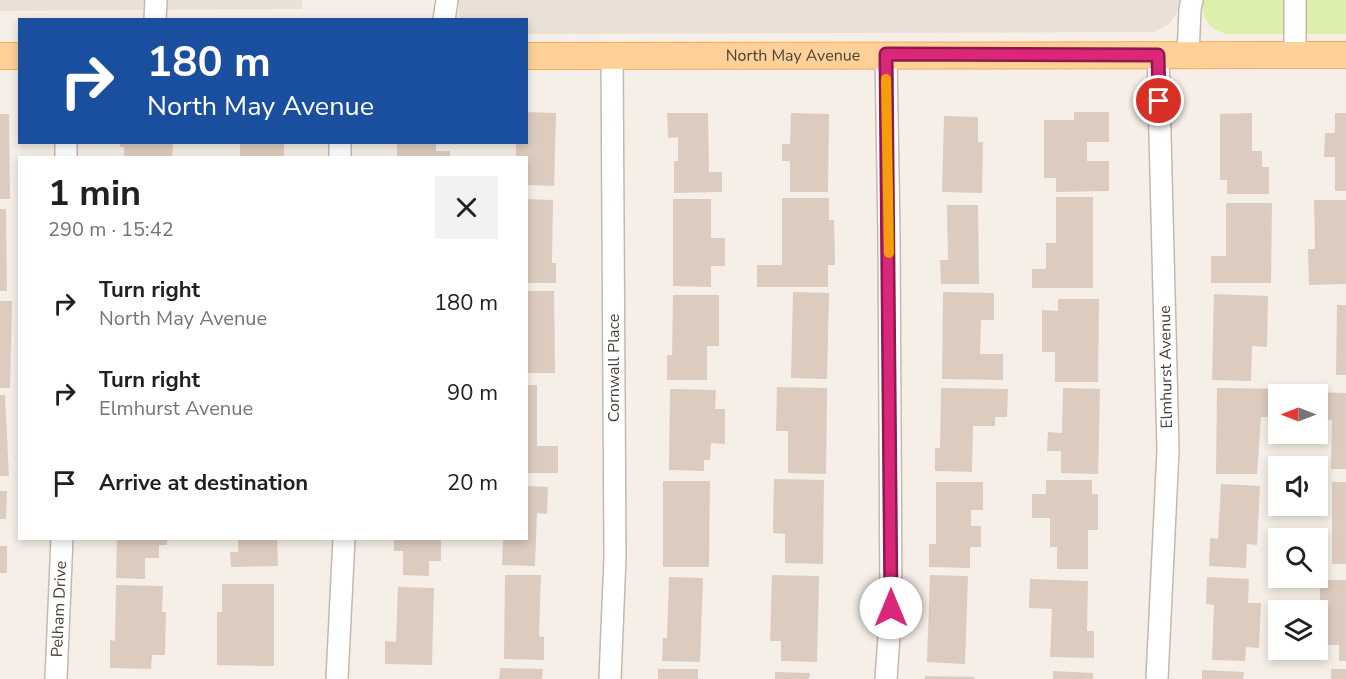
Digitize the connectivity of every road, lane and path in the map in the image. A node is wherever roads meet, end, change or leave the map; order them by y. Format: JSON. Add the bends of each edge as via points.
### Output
{"nodes":[{"id":1,"x":156,"y":0,"type":"edge"},
{"id":2,"x":447,"y":0,"type":"edge"},
{"id":3,"x":1192,"y":0,"type":"edge"},
{"id":4,"x":1295,"y":0,"type":"edge"},
{"id":5,"x":155,"y":18,"type":"edge"},
{"id":6,"x":444,"y":18,"type":"edge"},
{"id":7,"x":886,"y":54,"type":"junction"},
{"id":8,"x":1158,"y":55,"type":"junction"},
{"id":9,"x":1188,"y":55,"type":"junction"},
{"id":10,"x":1295,"y":55,"type":"junction"},
{"id":11,"x":1346,"y":55,"type":"edge"},
{"id":12,"x":0,"y":56,"type":"edge"},
{"id":13,"x":18,"y":56,"type":"edge"},
{"id":14,"x":528,"y":56,"type":"edge"},
{"id":15,"x":612,"y":56,"type":"junction"},
{"id":16,"x":62,"y":540,"type":"edge"},
{"id":17,"x":344,"y":540,"type":"edge"},
{"id":18,"x":56,"y":679,"type":"edge"},
{"id":19,"x":337,"y":679,"type":"edge"},
{"id":20,"x":610,"y":679,"type":"edge"},
{"id":21,"x":886,"y":679,"type":"edge"},
{"id":22,"x":1157,"y":679,"type":"edge"}],
"edges":[{"from":1,"to":5,"type":"street"},
{"from":2,"to":6,"type":"street"},
{"from":3,"to":9,"type":"street"},
{"from":4,"to":10,"type":"street"},
{"from":7,"to":8,"type":"main road","name":"North May Avenue"},
{"from":7,"to":15,"type":"main road","name":"North May Avenue"},
{"from":7,"to":21,"type":"street","via":[[891,608]]},
{"from":8,"to":9,"type":"main road","name":"North May Avenue"},
{"from":8,"to":22,"type":"street","name":"Elmhurst Avenue","via":[[1168,450]]},
{"from":9,"to":10,"type":"main road","name":"North May Avenue"},
{"from":10,"to":11,"type":"main road","name":"North May Avenue"},
{"from":12,"to":13,"type":"main road"},
{"from":14,"to":15,"type":"main road","name":"North May Avenue"},
{"from":15,"to":20,"type":"street","name":"Cornwall Place","via":[[615,557]]},
{"from":16,"to":18,"type":"street","name":"Pelham Drive"},
{"from":17,"to":19,"type":"street"}]}
